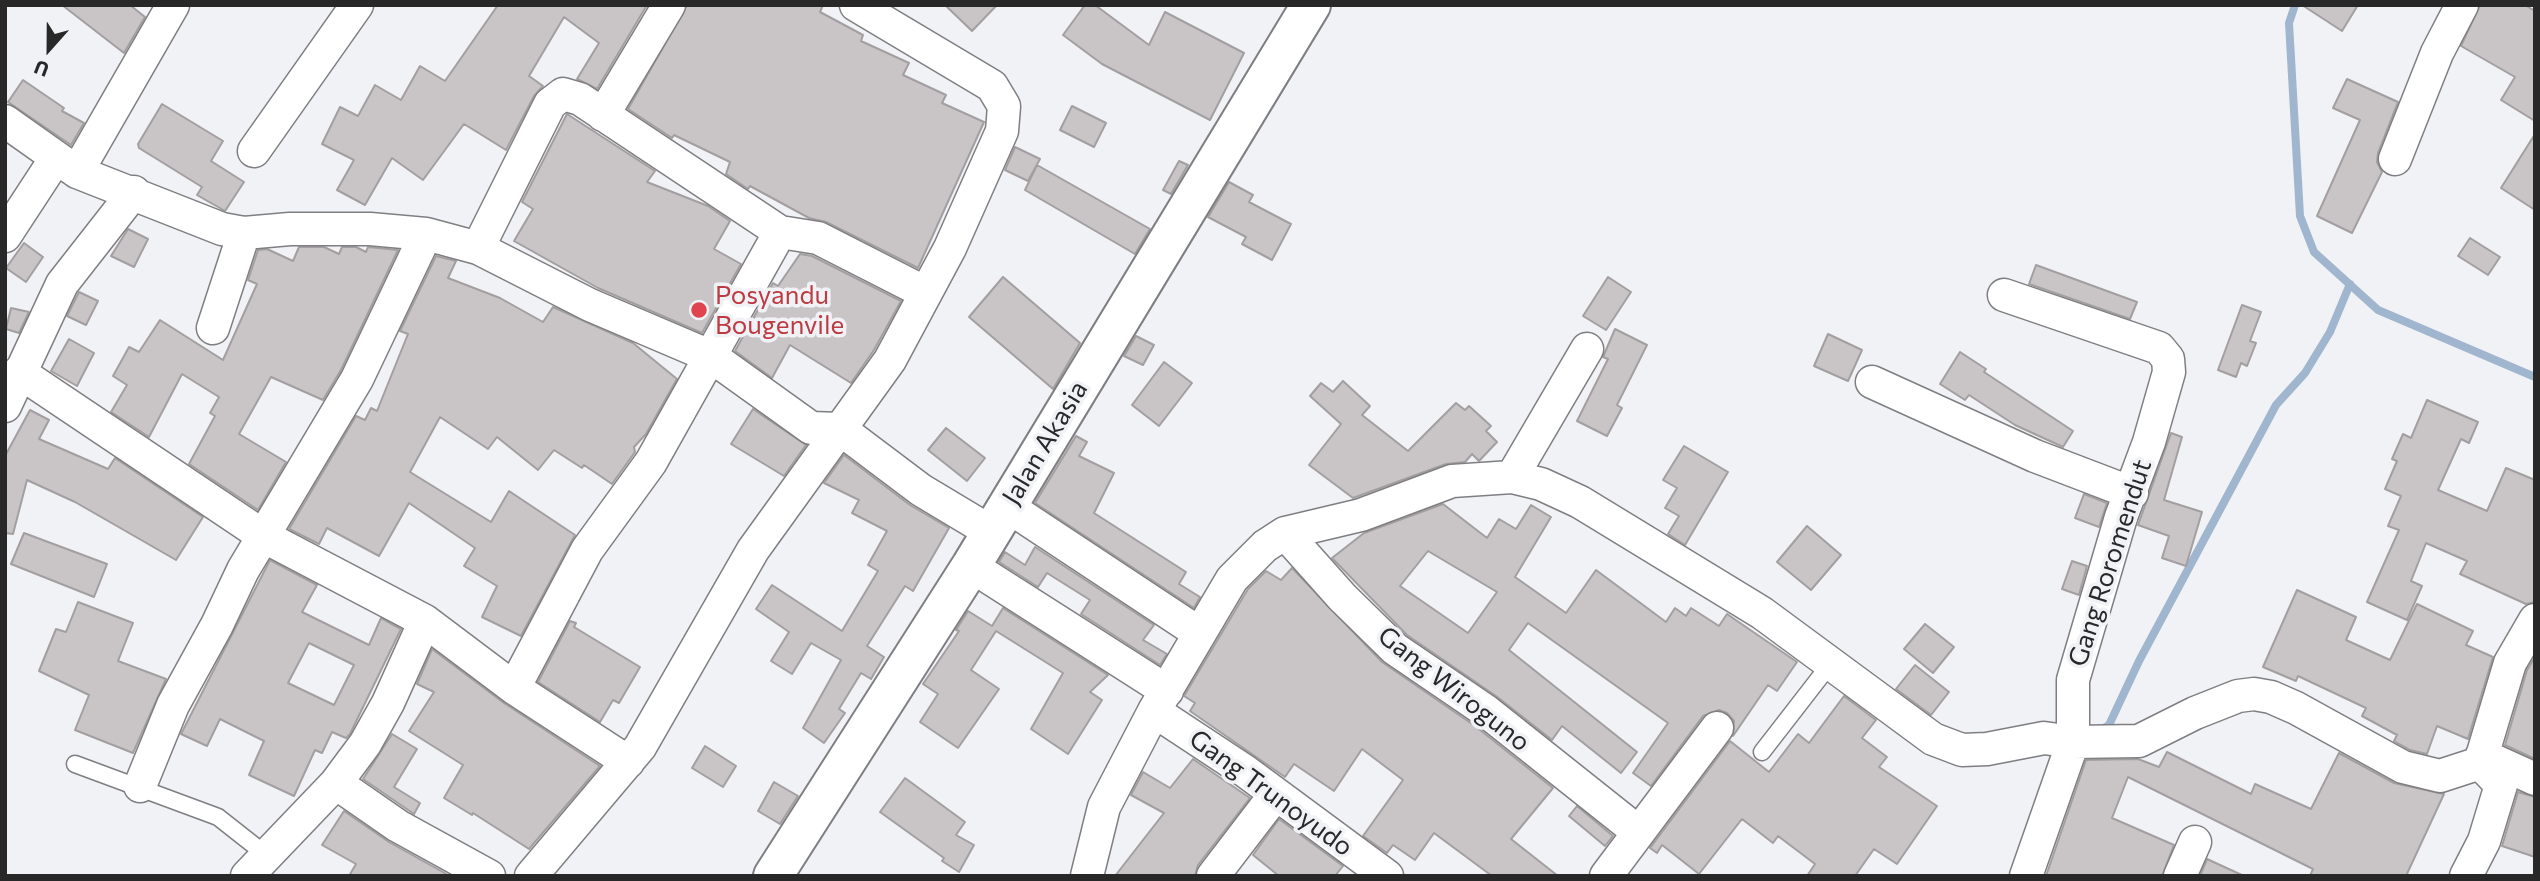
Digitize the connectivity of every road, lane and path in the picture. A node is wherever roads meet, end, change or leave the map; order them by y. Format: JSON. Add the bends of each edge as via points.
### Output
{"nodes":[{"id":1,"x":358,"y":5,"type":"edge"},
{"id":2,"x":669,"y":5,"type":"edge"},
{"id":3,"x":856,"y":5,"type":"edge"},
{"id":4,"x":1311,"y":5,"type":"edge"},
{"id":5,"x":2462,"y":5,"type":"edge"},
{"id":6,"x":167,"y":7,"type":"edge"},
{"id":7,"x":603,"y":115,"type":"junction"},
{"id":8,"x":5,"y":121,"type":"edge"},
{"id":9,"x":254,"y":151,"type":"dead end"},
{"id":10,"x":2395,"y":159,"type":"dead end"},
{"id":11,"x":66,"y":165,"type":"junction"},
{"id":12,"x":134,"y":192,"type":"junction"},
{"id":13,"x":780,"y":232,"type":"junction"},
{"id":14,"x":244,"y":233,"type":"junction"},
{"id":15,"x":426,"y":234,"type":"junction"},
{"id":16,"x":5,"y":236,"type":"edge"},
{"id":17,"x":478,"y":248,"type":"junction"},
{"id":18,"x":926,"y":293,"type":"junction"},
{"id":19,"x":2004,"y":295,"type":"dead end"},
{"id":20,"x":213,"y":328,"type":"dead end"},
{"id":21,"x":1587,"y":349,"type":"dead end"},
{"id":22,"x":712,"y":357,"type":"junction"},
{"id":23,"x":19,"y":372,"type":"junction"},
{"id":24,"x":1872,"y":382,"type":"dead end"},
{"id":25,"x":5,"y":406,"type":"edge"},
{"id":26,"x":840,"y":429,"type":"junction"},
{"id":27,"x":1511,"y":477,"type":"junction"},
{"id":28,"x":2132,"y":493,"type":"junction"},
{"id":29,"x":999,"y":519,"type":"junction"},
{"id":30,"x":1284,"y":533,"type":"junction"},
{"id":31,"x":265,"y":537,"type":"junction"},
{"id":32,"x":971,"y":566,"type":"junction"},
{"id":33,"x":2535,"y":620,"type":"edge"},
{"id":34,"x":425,"y":621,"type":"junction"},
{"id":35,"x":1199,"y":633,"type":"junction"},
{"id":36,"x":1831,"y":663,"type":"junction"},
{"id":37,"x":514,"y":688,"type":"junction"},
{"id":38,"x":1160,"y":701,"type":"junction"},
{"id":39,"x":1717,"y":729,"type":"dead end"},
{"id":40,"x":2073,"y":742,"type":"junction"},
{"id":41,"x":1762,"y":752,"type":"dead end"},
{"id":42,"x":2481,"y":759,"type":"junction"},
{"id":43,"x":628,"y":762,"type":"junction"},
{"id":44,"x":75,"y":764,"type":"dead end"},
{"id":45,"x":2535,"y":779,"type":"edge"},
{"id":46,"x":336,"y":783,"type":"junction"},
{"id":47,"x":140,"y":786,"type":"junction"},
{"id":48,"x":1275,"y":796,"type":"junction"},
{"id":49,"x":1637,"y":831,"type":"junction"},
{"id":50,"x":2195,"y":842,"type":"dead end"},
{"id":51,"x":256,"y":865,"type":"edge"},
{"id":52,"x":489,"y":876,"type":"edge"},
{"id":53,"x":531,"y":876,"type":"edge"},
{"id":54,"x":773,"y":876,"type":"edge"},
{"id":55,"x":1087,"y":876,"type":"edge"},
{"id":56,"x":1213,"y":876,"type":"edge"},
{"id":57,"x":1387,"y":876,"type":"edge"},
{"id":58,"x":1606,"y":876,"type":"edge"},
{"id":59,"x":2026,"y":876,"type":"edge"},
{"id":60,"x":2180,"y":876,"type":"edge"},
{"id":61,"x":2466,"y":876,"type":"edge"}],
"edges":[{"from":1,"to":9,"type":"street"},
{"from":2,"to":7,"type":"street"},
{"from":3,"to":18,"type":"street","via":[[992,86],[1004,106],[1002,131]]},
{"from":4,"to":29,"type":"street","name":"Jalan Akasia"},
{"from":5,"to":10,"type":"street","via":[[2437,53]]},
{"from":6,"to":11,"type":"street"},
{"from":7,"to":13,"type":"street"},
{"from":7,"to":17,"type":"street","via":[[571,95],[556,97]]},
{"from":8,"to":11,"type":"street"},
{"from":11,"to":12,"type":"street"},
{"from":11,"to":16,"type":"street"},
{"from":12,"to":14,"type":"street","via":[[222,229]]},
{"from":12,"to":23,"type":"street","via":[[62,284]]},
{"from":13,"to":18,"type":"street","via":[[818,238]]},
{"from":13,"to":22,"type":"street"},
{"from":14,"to":15,"type":"street","via":[[370,229]]},
{"from":14,"to":20,"type":"street"},
{"from":15,"to":17,"type":"street"},
{"from":15,"to":31,"type":"street","via":[[358,379]]},
{"from":17,"to":22,"type":"street","via":[[590,305]]},
{"from":18,"to":26,"type":"street","via":[[890,360]]},
{"from":19,"to":28,"type":"street","name":"Gang Roromendut","via":[[2159,348],[2168,359],[2169,372]]},
{"from":21,"to":27,"type":"street"},
{"from":22,"to":26,"type":"street","via":[[811,428]]},
{"from":22,"to":37,"type":"street","via":[[651,462],[587,550]]},
{"from":23,"to":25,"type":"street"},
{"from":23,"to":31,"type":"street"},
{"from":24,"to":28,"type":"street","via":[[2035,456]]},
{"from":26,"to":29,"type":"street","via":[[921,490]]},
{"from":26,"to":43,"type":"street","via":[[753,550]]},
{"from":27,"to":30,"type":"street","via":[[1452,481],[1361,515]]},
{"from":27,"to":36,"type":"street","via":[[1541,484],[1580,502],[1762,613]]},
{"from":28,"to":40,"type":"street","name":"Gang Roromendut","via":[[2073,680]]},
{"from":29,"to":32,"type":"street","name":"Jalan Akasia"},
{"from":29,"to":35,"type":"street"},
{"from":30,"to":35,"type":"street","via":[[1232,579]]},
{"from":30,"to":49,"type":"street","name":"Gang Wiroguno","via":[[1395,649],[1486,711]]},
{"from":31,"to":34,"type":"street"},
{"from":31,"to":47,"type":"street","via":[[173,705]]},
{"from":32,"to":38,"type":"street","name":"Gang Trunoyudo"},
{"from":32,"to":54,"type":"street","name":"Jalan Akasia"},
{"from":33,"to":42,"type":"street","via":[[2510,663]]},
{"from":34,"to":37,"type":"street"},
{"from":34,"to":46,"type":"street","via":[[388,703]]},
{"from":35,"to":38,"type":"street"},
{"from":36,"to":40,"type":"street","via":[[1933,739],[1962,750],[2044,738]]},
{"from":36,"to":41,"type":"lane"},
{"from":37,"to":43,"type":"street"},
{"from":38,"to":48,"type":"street","name":"Gang Trunoyudo"},
{"from":38,"to":55,"type":"street","via":[[1104,807]]},
{"from":39,"to":49,"type":"street"},
{"from":40,"to":42,"type":"street","via":[[2139,741],[2195,713],[2254,694],[2296,709],[2403,767],[2440,776]]},
{"from":40,"to":59,"type":"street","name":"Gang Roromendut"},
{"from":42,"to":45,"type":"street"},
{"from":42,"to":61,"type":"street","via":[[2501,785],[2484,841]]},
{"from":43,"to":53,"type":"street"},
{"from":44,"to":47,"type":"lane"},
{"from":46,"to":51,"type":"street"},
{"from":46,"to":52,"type":"street","via":[[398,826]]},
{"from":47,"to":51,"type":"lane","via":[[218,817]]},
{"from":48,"to":56,"type":"street"},
{"from":48,"to":57,"type":"street","name":"Gang Trunoyudo"},
{"from":49,"to":58,"type":"street"},
{"from":50,"to":60,"type":"street"}]}
